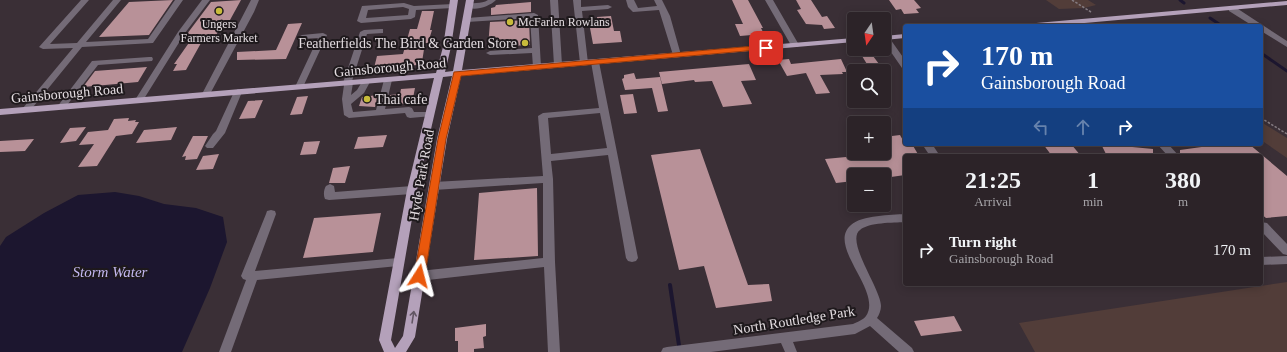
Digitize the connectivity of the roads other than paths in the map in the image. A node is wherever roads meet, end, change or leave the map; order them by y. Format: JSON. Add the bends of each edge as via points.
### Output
{"nodes":[{"id":1,"x":85,"y":0,"type":"edge"},
{"id":2,"x":117,"y":0,"type":"edge"},
{"id":3,"x":179,"y":0,"type":"edge"},
{"id":4,"x":206,"y":0,"type":"edge"},
{"id":5,"x":254,"y":0,"type":"edge"},
{"id":6,"x":492,"y":0,"type":"edge"},
{"id":7,"x":554,"y":0,"type":"edge"},
{"id":8,"x":577,"y":0,"type":"edge"},
{"id":9,"x":630,"y":0,"type":"edge"},
{"id":10,"x":658,"y":0,"type":"edge"},
{"id":11,"x":769,"y":0,"type":"edge"},
{"id":12,"x":435,"y":3,"type":"edge"},
{"id":13,"x":454,"y":3,"type":"edge"},
{"id":14,"x":470,"y":3,"type":"edge"},
{"id":15,"x":1287,"y":3,"type":"edge"},
{"id":16,"x":608,"y":7,"type":"dead end"},
{"id":17,"x":413,"y":8,"type":"junction"},
{"id":18,"x":662,"y":8,"type":"junction"},
{"id":19,"x":578,"y":9,"type":"junction"},
{"id":20,"x":1232,"y":9,"type":"junction"},
{"id":21,"x":467,"y":20,"type":"junction"},
{"id":22,"x":1069,"y":24,"type":"edge"},
{"id":23,"x":1255,"y":24,"type":"edge"},
{"id":24,"x":1263,"y":29,"type":"edge"},
{"id":25,"x":380,"y":31,"type":"dead end"},
{"id":26,"x":903,"y":36,"type":"edge"},
{"id":27,"x":302,"y":37,"type":"dead end"},
{"id":28,"x":891,"y":37,"type":"edge"},
{"id":29,"x":847,"y":41,"type":"edge"},
{"id":30,"x":796,"y":45,"type":"junction"},
{"id":31,"x":1287,"y":45,"type":"edge"},
{"id":32,"x":79,"y":46,"type":"junction"},
{"id":33,"x":891,"y":47,"type":"edge"},
{"id":34,"x":535,"y":50,"type":"junction"},
{"id":35,"x":490,"y":53,"type":"dead end"},
{"id":36,"x":678,"y":55,"type":"junction"},
{"id":37,"x":149,"y":59,"type":"dead end"},
{"id":38,"x":595,"y":62,"type":"junction"},
{"id":39,"x":584,"y":63,"type":"junction"},
{"id":40,"x":903,"y":63,"type":"edge"},
{"id":41,"x":558,"y":65,"type":"junction"},
{"id":42,"x":537,"y":67,"type":"junction"},
{"id":43,"x":457,"y":74,"type":"junction"},
{"id":44,"x":440,"y":75,"type":"junction"},
{"id":45,"x":388,"y":80,"type":"junction"},
{"id":46,"x":366,"y":82,"type":"junction"},
{"id":47,"x":348,"y":83,"type":"junction"},
{"id":48,"x":300,"y":87,"type":"junction"},
{"id":49,"x":238,"y":92,"type":"junction"},
{"id":50,"x":206,"y":94,"type":"junction"},
{"id":51,"x":139,"y":100,"type":"junction"},
{"id":52,"x":348,"y":103,"type":"junction"},
{"id":53,"x":61,"y":107,"type":"junction"},
{"id":54,"x":26,"y":110,"type":"junction"},
{"id":55,"x":604,"y":110,"type":"junction"},
{"id":56,"x":0,"y":112,"type":"edge"},
{"id":57,"x":380,"y":112,"type":"junction"},
{"id":58,"x":429,"y":114,"type":"junction"},
{"id":59,"x":210,"y":146,"type":"dead end"},
{"id":60,"x":1164,"y":146,"type":"edge"},
{"id":61,"x":612,"y":151,"type":"junction"},
{"id":62,"x":1172,"y":154,"type":"edge"},
{"id":63,"x":546,"y":158,"type":"junction"},
{"id":64,"x":548,"y":179,"type":"junction"},
{"id":65,"x":434,"y":186,"type":"junction"},
{"id":66,"x":330,"y":188,"type":"dead end"},
{"id":67,"x":412,"y":190,"type":"junction"},
{"id":68,"x":271,"y":214,"type":"dead end"},
{"id":69,"x":903,"y":218,"type":"edge"},
{"id":70,"x":1263,"y":226,"type":"edge"},
{"id":71,"x":1287,"y":252,"type":"edge"},
{"id":72,"x":632,"y":258,"type":"dead end"},
{"id":73,"x":1287,"y":260,"type":"edge"},
{"id":74,"x":1263,"y":261,"type":"edge"},
{"id":75,"x":398,"y":262,"type":"junction"},
{"id":76,"x":549,"y":262,"type":"junction"},
{"id":77,"x":253,"y":276,"type":"junction"},
{"id":78,"x":419,"y":276,"type":"junction"},
{"id":79,"x":870,"y":319,"type":"junction"},
{"id":80,"x":784,"y":337,"type":"junction"},
{"id":81,"x":698,"y":350,"type":"edge"},
{"id":82,"x":225,"y":352,"type":"edge"},
{"id":83,"x":390,"y":352,"type":"edge"},
{"id":84,"x":399,"y":352,"type":"edge"},
{"id":85,"x":554,"y":352,"type":"edge"},
{"id":86,"x":667,"y":352,"type":"edge"},
{"id":87,"x":791,"y":352,"type":"edge"},
{"id":88,"x":908,"y":352,"type":"edge"}],
"edges":[{"from":1,"to":32,"type":"street","via":[[43,47]]},
{"from":2,"to":32,"type":"street"},
{"from":3,"to":32,"type":"street","via":[[150,41]]},
{"from":4,"to":51,"type":"street","via":[[182,32]]},
{"from":5,"to":50,"type":"street"},
{"from":6,"to":14,"type":"street","via":[[486,5]]},
{"from":7,"to":41,"type":"street"},
{"from":8,"to":19,"type":"street"},
{"from":9,"to":18,"type":"street","via":[[636,10]]},
{"from":10,"to":18,"type":"street"},
{"from":11,"to":30,"type":"street"},
{"from":12,"to":13,"type":"street"},
{"from":12,"to":17,"type":"street"},
{"from":13,"to":44,"type":"main road","name":"Hyde Park Road"},
{"from":14,"to":21,"type":"main road","name":"Hyde Park Road"},
{"from":15,"to":20,"type":"main road"},
{"from":16,"to":19,"type":"street"},
{"from":17,"to":17,"type":"street","via":[[411,17],[361,21],[364,8],[404,5]]},
{"from":18,"to":36,"type":"street"},
{"from":19,"to":39,"type":"street"},
{"from":20,"to":22,"type":"main road"},
{"from":20,"to":23,"type":"street"},
{"from":21,"to":34,"type":"street","via":[[534,15]]},
{"from":21,"to":43,"type":"main road","name":"Hyde Park Road"},
{"from":24,"to":31,"type":"street"},
{"from":25,"to":47,"type":"street","via":[[364,32]]},
{"from":26,"to":28,"type":"main road"},
{"from":27,"to":48,"type":"street","via":[[323,35]]},
{"from":29,"to":30,"type":"main road","name":"Gainsborough Road"},
{"from":30,"to":36,"type":"main road","name":"Gainsborough Road"},
{"from":32,"to":54,"type":"street"},
{"from":33,"to":40,"type":"street"},
{"from":34,"to":35,"type":"street"},
{"from":34,"to":42,"type":"street"},
{"from":36,"to":38,"type":"main road","name":"Gainsborough Road"},
{"from":37,"to":53,"type":"street","via":[[95,63]]},
{"from":38,"to":39,"type":"main road","name":"Gainsborough Road"},
{"from":38,"to":55,"type":"street"},
{"from":39,"to":41,"type":"main road","name":"Gainsborough Road"},
{"from":41,"to":42,"type":"main road","name":"Gainsborough Road"},
{"from":42,"to":43,"type":"main road","name":"Gainsborough Road"},
{"from":43,"to":44,"type":"main road","name":"Gainsborough Road"},
{"from":43,"to":65,"type":"main road","name":"Hyde Park Road"},
{"from":44,"to":45,"type":"main road","name":"Gainsborough Road"},
{"from":44,"to":58,"type":"main road","name":"Hyde Park Road"},
{"from":45,"to":46,"type":"main road","name":"Gainsborough Road"},
{"from":45,"to":57,"type":"street"},
{"from":46,"to":47,"type":"main road","name":"Gainsborough Road"},
{"from":46,"to":52,"type":"street","via":[[361,91]]},
{"from":47,"to":48,"type":"main road","name":"Gainsborough Road"},
{"from":47,"to":52,"type":"street"},
{"from":48,"to":49,"type":"main road","name":"Gainsborough Road"},
{"from":49,"to":50,"type":"main road","name":"Gainsborough Road"},
{"from":49,"to":59,"type":"street","via":[[220,133]]},
{"from":50,"to":51,"type":"main road","name":"Gainsborough Road"},
{"from":51,"to":53,"type":"main road","name":"Gainsborough Road"},
{"from":52,"to":57,"type":"street","via":[[349,115]]},
{"from":53,"to":54,"type":"main road","name":"Gainsborough Road"},
{"from":54,"to":56,"type":"main road","name":"Gainsborough Road"},
{"from":55,"to":61,"type":"street"},
{"from":55,"to":63,"type":"street","via":[[544,116]]},
{"from":57,"to":58,"type":"street","via":[[409,110],[410,115]]},
{"from":58,"to":67,"type":"main road","name":"Hyde Park Road"},
{"from":60,"to":62,"type":"street"},
{"from":61,"to":63,"type":"street"},
{"from":61,"to":72,"type":"street"},
{"from":63,"to":64,"type":"street"},
{"from":64,"to":65,"type":"street"},
{"from":64,"to":76,"type":"street"},
{"from":65,"to":78,"type":"main road","name":"Hyde Park Road"},
{"from":66,"to":67,"type":"street","via":[[330,196]]},
{"from":67,"to":75,"type":"main road","name":"Hyde Park Road"},
{"from":68,"to":77,"type":"street","via":[[247,276]]},
{"from":69,"to":79,"type":"street","name":"North Routledge Park","via":[[860,225],[854,229],[850,237],[873,294],[876,307]]},
{"from":70,"to":71,"type":"street"},
{"from":73,"to":74,"type":"street"},
{"from":75,"to":77,"type":"street"},
{"from":75,"to":83,"type":"main road","name":"Hyde Park Road","via":[[385,340]]},
{"from":76,"to":78,"type":"street"},
{"from":76,"to":85,"type":"street"},
{"from":77,"to":82,"type":"street"},
{"from":84,"to":78,"type":"main road","name":"Hyde Park Road","one_way":true,"via":[[410,337]]},
{"from":79,"to":80,"type":"street","name":"North Routledge Park","via":[[855,328]]},
{"from":79,"to":88,"type":"street"},
{"from":80,"to":81,"type":"street","name":"North Routledge Park"},
{"from":80,"to":87,"type":"street"},
{"from":81,"to":86,"type":"street","name":"North Routledge Park"}]}
